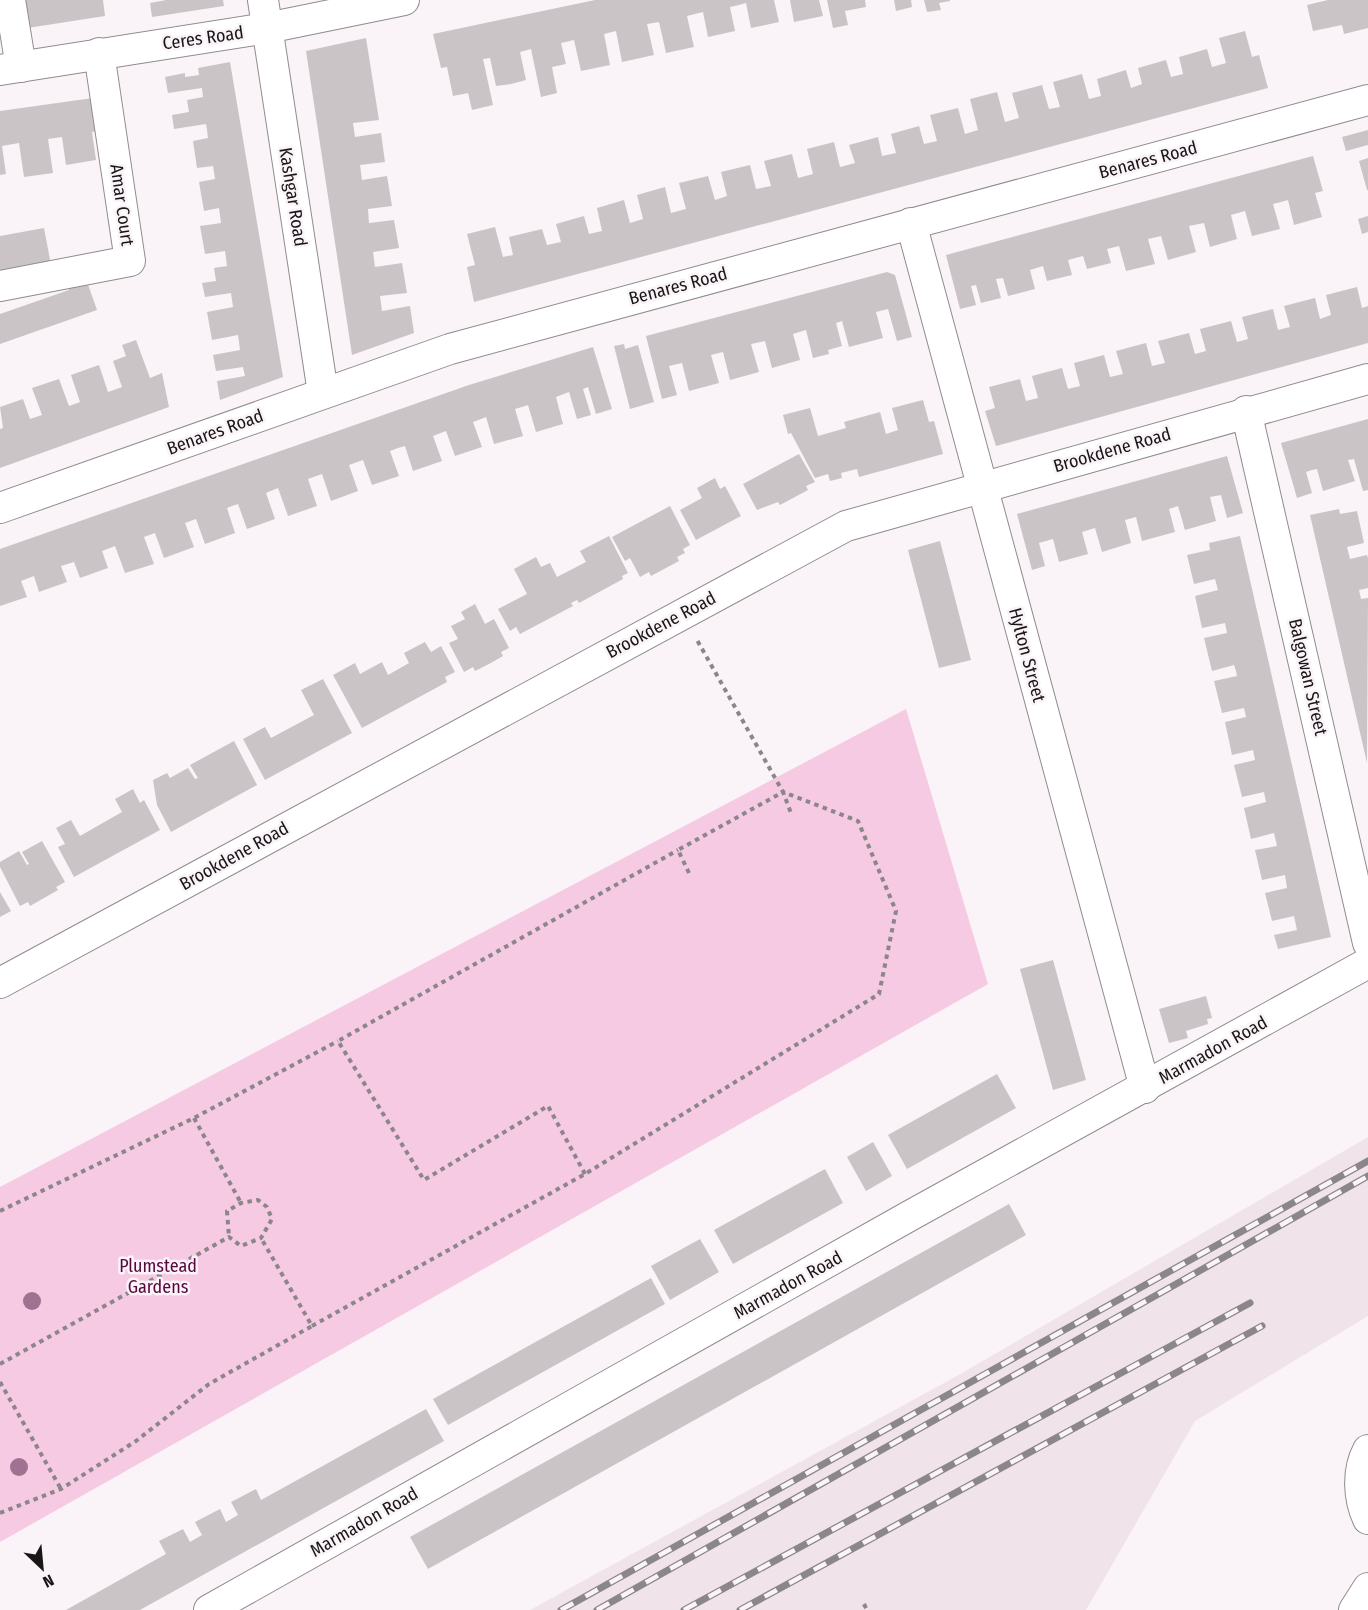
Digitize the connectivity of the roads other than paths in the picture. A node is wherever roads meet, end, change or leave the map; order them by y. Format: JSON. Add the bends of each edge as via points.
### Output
{"nodes":[{"id":1,"x":10,"y":0,"type":"edge"},
{"id":2,"x":404,"y":0,"type":"edge"},
{"id":3,"x":265,"y":14,"type":"edge"},
{"id":4,"x":99,"y":53,"type":"junction"},
{"id":5,"x":10,"y":68,"type":"edge"},
{"id":6,"x":1368,"y":100,"type":"edge"},
{"id":7,"x":910,"y":223,"type":"junction"},
{"id":8,"x":0,"y":286,"type":"edge"},
{"id":9,"x":1368,"y":379,"type":"edge"},
{"id":10,"x":323,"y":393,"type":"junction"},
{"id":11,"x":1246,"y":411,"type":"junction"},
{"id":12,"x":981,"y":487,"type":"junction"},
{"id":13,"x":0,"y":508,"type":"edge"},
{"id":14,"x":1368,"y":943,"type":"edge"},
{"id":15,"x":1368,"y":963,"type":"edge"},
{"id":16,"x":0,"y":982,"type":"edge"},
{"id":17,"x":1145,"y":1088,"type":"junction"},
{"id":18,"x":1368,"y":1450,"type":"edge"},
{"id":19,"x":1368,"y":1519,"type":"edge"},
{"id":20,"x":1368,"y":1588,"type":"edge"},
{"id":21,"x":210,"y":1610,"type":"edge"},
{"id":22,"x":1354,"y":1610,"type":"edge"}],
"edges":[{"from":1,"to":5,"type":"street"},
{"from":2,"to":3,"type":"street","name":"Ceres Road"},
{"from":3,"to":4,"type":"street","name":"Ceres Road"},
{"from":3,"to":10,"type":"street","name":"Kashgar Road"},
{"from":4,"to":5,"type":"street","name":"Ceres Road"},
{"from":4,"to":8,"type":"street","name":"Amar Court","via":[[130,261]]},
{"from":6,"to":7,"type":"street","name":"Benares Road"},
{"from":7,"to":10,"type":"street","name":"Benares Road","via":[[450,349]]},
{"from":7,"to":12,"type":"street","name":"Hylton Street"},
{"from":9,"to":11,"type":"street","name":"Brookdene Road"},
{"from":10,"to":13,"type":"street","name":"Benares Road"},
{"from":11,"to":12,"type":"street","name":"Brookdene Road"},
{"from":11,"to":14,"type":"street","name":"Balgowan Street"},
{"from":12,"to":16,"type":"street","name":"Brookdene Road","via":[[846,526]]},
{"from":12,"to":17,"type":"street","name":"Hylton Street"},
{"from":15,"to":17,"type":"street","name":"Marmadon Road"},
{"from":17,"to":21,"type":"street","name":"Marmadon Road"},
{"from":18,"to":19,"type":"street","via":[[1363,1458],[1360,1484]]},
{"from":20,"to":22,"type":"street"}]}
